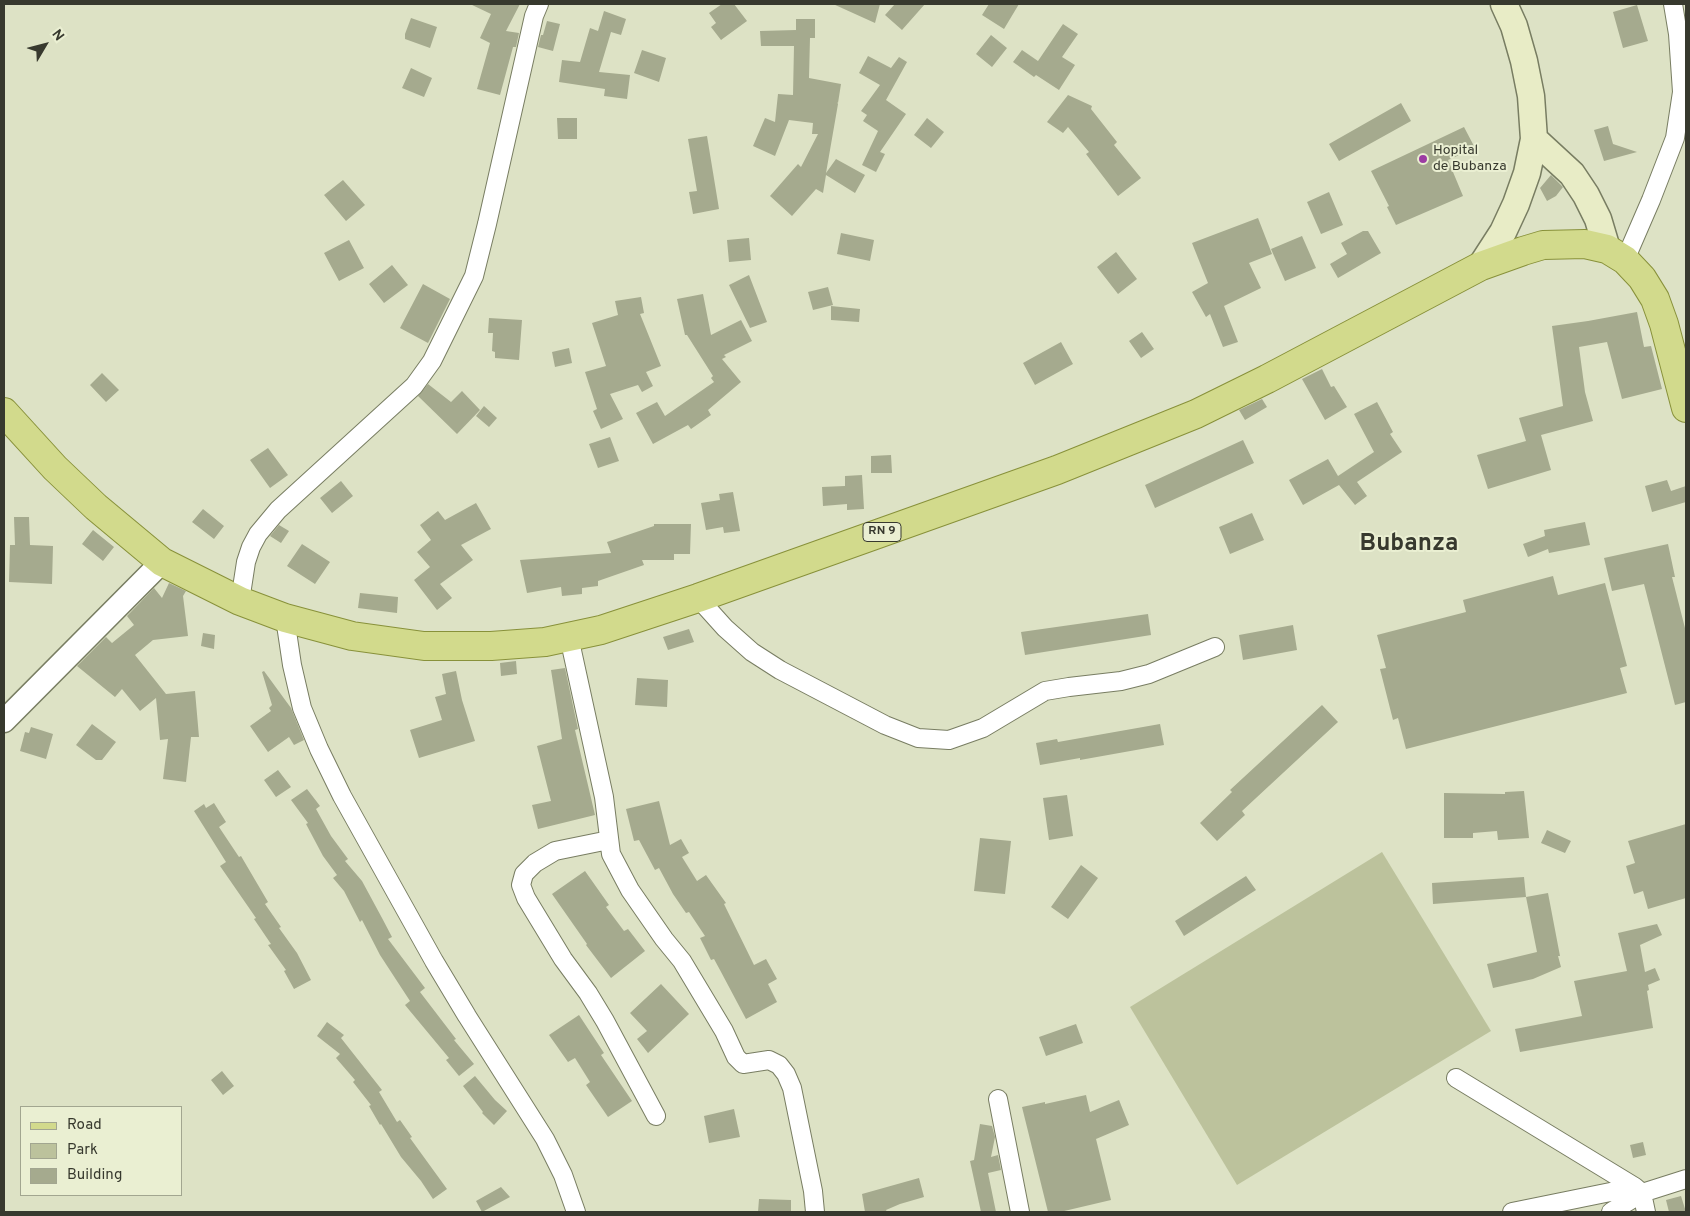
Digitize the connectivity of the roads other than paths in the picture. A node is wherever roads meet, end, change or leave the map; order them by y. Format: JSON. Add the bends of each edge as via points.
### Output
{"nodes":[{"id":1,"x":539,"y":4,"type":"edge"},
{"id":2,"x":1504,"y":4,"type":"edge"},
{"id":3,"x":1673,"y":4,"type":"edge"},
{"id":4,"x":1534,"y":139,"type":"junction"},
{"id":5,"x":1616,"y":254,"type":"junction"},
{"id":6,"x":1481,"y":266,"type":"junction"},
{"id":7,"x":1686,"y":408,"type":"edge"},
{"id":8,"x":4,"y":412,"type":"edge"},
{"id":9,"x":162,"y":562,"type":"junction"},
{"id":10,"x":698,"y":598,"type":"junction"},
{"id":11,"x":240,"y":601,"type":"junction"},
{"id":12,"x":285,"y":618,"type":"junction"},
{"id":13,"x":568,"y":637,"type":"junction"},
{"id":14,"x":1215,"y":647,"type":"dead end"},
{"id":15,"x":4,"y":721,"type":"edge"},
{"id":16,"x":609,"y":840,"type":"junction"},
{"id":17,"x":1456,"y":1078,"type":"dead end"},
{"id":18,"x":998,"y":1099,"type":"dead end"},
{"id":19,"x":656,"y":1116,"type":"dead end"},
{"id":20,"x":1686,"y":1179,"type":"edge"},
{"id":21,"x":1638,"y":1190,"type":"junction"},
{"id":22,"x":576,"y":1212,"type":"edge"},
{"id":23,"x":815,"y":1212,"type":"edge"},
{"id":24,"x":1020,"y":1212,"type":"edge"},
{"id":25,"x":1512,"y":1212,"type":"edge"},
{"id":26,"x":1611,"y":1212,"type":"edge"},
{"id":27,"x":1646,"y":1212,"type":"edge"}],
"edges":[{"from":1,"to":11,"type":"street","via":[[474,276],[432,361],[414,386],[278,510],[258,534],[250,547]]},
{"from":2,"to":4,"type":"main road","via":[[1524,61]]},
{"from":3,"to":5,"type":"street","via":[[1682,92],[1675,138],[1651,200]]},
{"from":4,"to":5,"type":"main road","via":[[1572,174]]},
{"from":4,"to":6,"type":"main road","via":[[1516,204]]},
{"from":5,"to":6,"type":"main road","number":"RN 9","via":[[1585,244],[1543,245]]},
{"from":5,"to":7,"type":"main road","via":[[1642,278],[1655,299]]},
{"from":6,"to":10,"type":"main road","number":"RN 9","via":[[1196,414],[1057,470]]},
{"from":8,"to":9,"type":"main road","number":"RN 9","via":[[82,494]]},
{"from":9,"to":11,"type":"main road","number":"RN 9"},
{"from":9,"to":15,"type":"street"},
{"from":10,"to":13,"type":"main road","number":"RN 9","via":[[601,630]]},
{"from":10,"to":14,"type":"street","via":[[752,652],[780,670],[876,721],[918,738],[949,740],[983,728],[1045,691],[1121,681],[1148,674]]},
{"from":11,"to":12,"type":"main road","number":"RN 9"},
{"from":12,"to":13,"type":"main road","number":"RN 9","via":[[352,636],[424,646],[491,646]]},
{"from":12,"to":22,"type":"street","via":[[302,708],[342,796],[434,961],[545,1138]]},
{"from":13,"to":16,"type":"street","via":[[604,797]]},
{"from":16,"to":19,"type":"street","via":[[555,851],[535,863],[524,874],[521,885],[563,960],[605,1021]]},
{"from":16,"to":23,"type":"street","via":[[612,854],[630,890],[682,961],[736,1057],[743,1064],[769,1060],[786,1074],[792,1088]]},
{"from":17,"to":21,"type":"street"},
{"from":18,"to":24,"type":"street"},
{"from":20,"to":21,"type":"street"},
{"from":21,"to":25,"type":"street"},
{"from":21,"to":26,"type":"street"},
{"from":21,"to":27,"type":"street"}]}
